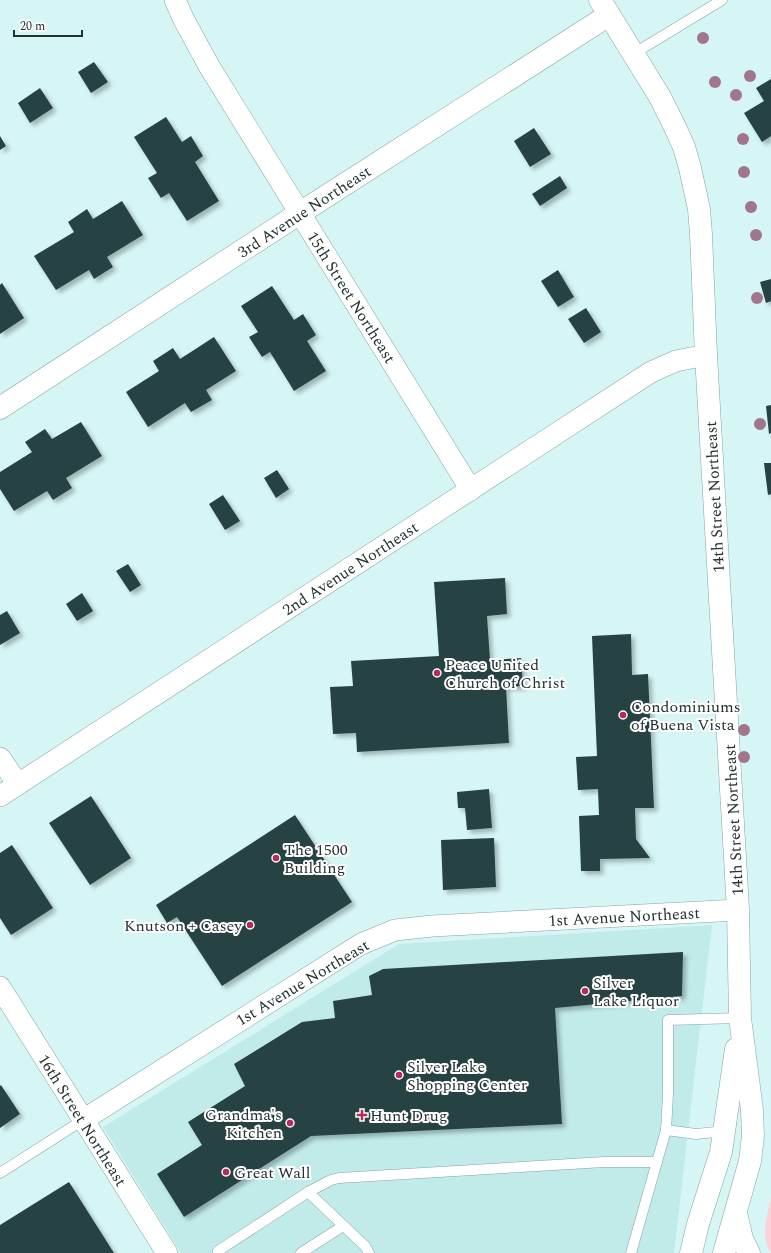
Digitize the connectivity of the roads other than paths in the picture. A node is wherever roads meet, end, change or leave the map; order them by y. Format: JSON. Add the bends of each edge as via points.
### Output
{"nodes":[{"id":1,"x":175,"y":0,"type":"edge"},
{"id":2,"x":722,"y":0,"type":"edge"},
{"id":3,"x":605,"y":7,"type":"edge"},
{"id":4,"x":633,"y":54,"type":"junction"},
{"id":5,"x":300,"y":213,"type":"junction"},
{"id":6,"x":706,"y":355,"type":"junction"},
{"id":7,"x":0,"y":408,"type":"edge"},
{"id":8,"x":471,"y":490,"type":"junction"},
{"id":9,"x":0,"y":758,"type":"edge"},
{"id":10,"x":18,"y":784,"type":"junction"},
{"id":11,"x":0,"y":796,"type":"edge"},
{"id":12,"x":738,"y":910,"type":"junction"},
{"id":13,"x":0,"y":987,"type":"edge"},
{"id":14,"x":740,"y":1018,"type":"junction"},
{"id":15,"x":83,"y":1120,"type":"junction"},
{"id":16,"x":666,"y":1130,"type":"junction"},
{"id":17,"x":725,"y":1131,"type":"junction"},
{"id":18,"x":657,"y":1162,"type":"junction"},
{"id":19,"x":0,"y":1173,"type":"edge"},
{"id":20,"x":308,"y":1192,"type":"junction"},
{"id":21,"x":736,"y":1213,"type":"junction"},
{"id":22,"x":343,"y":1226,"type":"junction"},
{"id":23,"x":218,"y":1251,"type":"dead end"},
{"id":24,"x":167,"y":1253,"type":"edge"},
{"id":25,"x":301,"y":1253,"type":"edge"},
{"id":26,"x":369,"y":1253,"type":"edge"},
{"id":27,"x":631,"y":1253,"type":"edge"},
{"id":28,"x":691,"y":1253,"type":"edge"},
{"id":29,"x":724,"y":1253,"type":"edge"},
{"id":30,"x":749,"y":1253,"type":"edge"}],
"edges":[{"from":1,"to":5,"type":"street","name":"15th Street Northeast","via":[[209,66]]},
{"from":2,"to":4,"type":"lane"},
{"from":3,"to":4,"type":"main road","name":"14th Street Northeast"},
{"from":3,"to":5,"type":"main road","name":"3rd Avenue Northeast"},
{"from":4,"to":6,"type":"main road","name":"14th Street Northeast","via":[[674,125],[690,168],[699,209]]},
{"from":5,"to":7,"type":"main road","name":"3rd Avenue Northeast"},
{"from":5,"to":8,"type":"street","name":"15th Street Northeast"},
{"from":6,"to":8,"type":"street","name":"2nd Avenue Northeast","via":[[676,361],[652,372]]},
{"from":6,"to":12,"type":"main road","name":"14th Street Northeast"},
{"from":8,"to":10,"type":"street","name":"2nd Avenue Northeast"},
{"from":9,"to":10,"type":"street"},
{"from":10,"to":11,"type":"street","name":"2nd Avenue Northeast"},
{"from":12,"to":14,"type":"main road","name":"14th Street Northeast"},
{"from":12,"to":15,"type":"street","name":"1st Avenue Northeast","via":[[395,930],[361,944]]},
{"from":13,"to":15,"type":"street","name":"16th Street Northeast"},
{"from":14,"to":16,"type":"lane","via":[[668,1020]]},
{"from":14,"to":17,"type":"main road","name":"14th Street Northeast"},
{"from":14,"to":21,"type":"main road","name":"14th Street Northeast","via":[[753,1136],[750,1161]]},
{"from":15,"to":19,"type":"lane"},
{"from":15,"to":24,"type":"street","name":"16th Street Northeast"},
{"from":16,"to":17,"type":"lane","via":[[696,1134]]},
{"from":16,"to":18,"type":"lane"},
{"from":17,"to":28,"type":"main road","name":"14th Street Northeast"},
{"from":18,"to":20,"type":"lane","via":[[604,1162],[339,1178]]},
{"from":18,"to":27,"type":"lane"},
{"from":20,"to":22,"type":"lane"},
{"from":20,"to":23,"type":"lane"},
{"from":21,"to":29,"type":"main road","name":"14th Street Northeast"},
{"from":21,"to":30,"type":"main road","via":[[742,1239]]},
{"from":22,"to":25,"type":"lane"},
{"from":22,"to":26,"type":"lane"}]}
